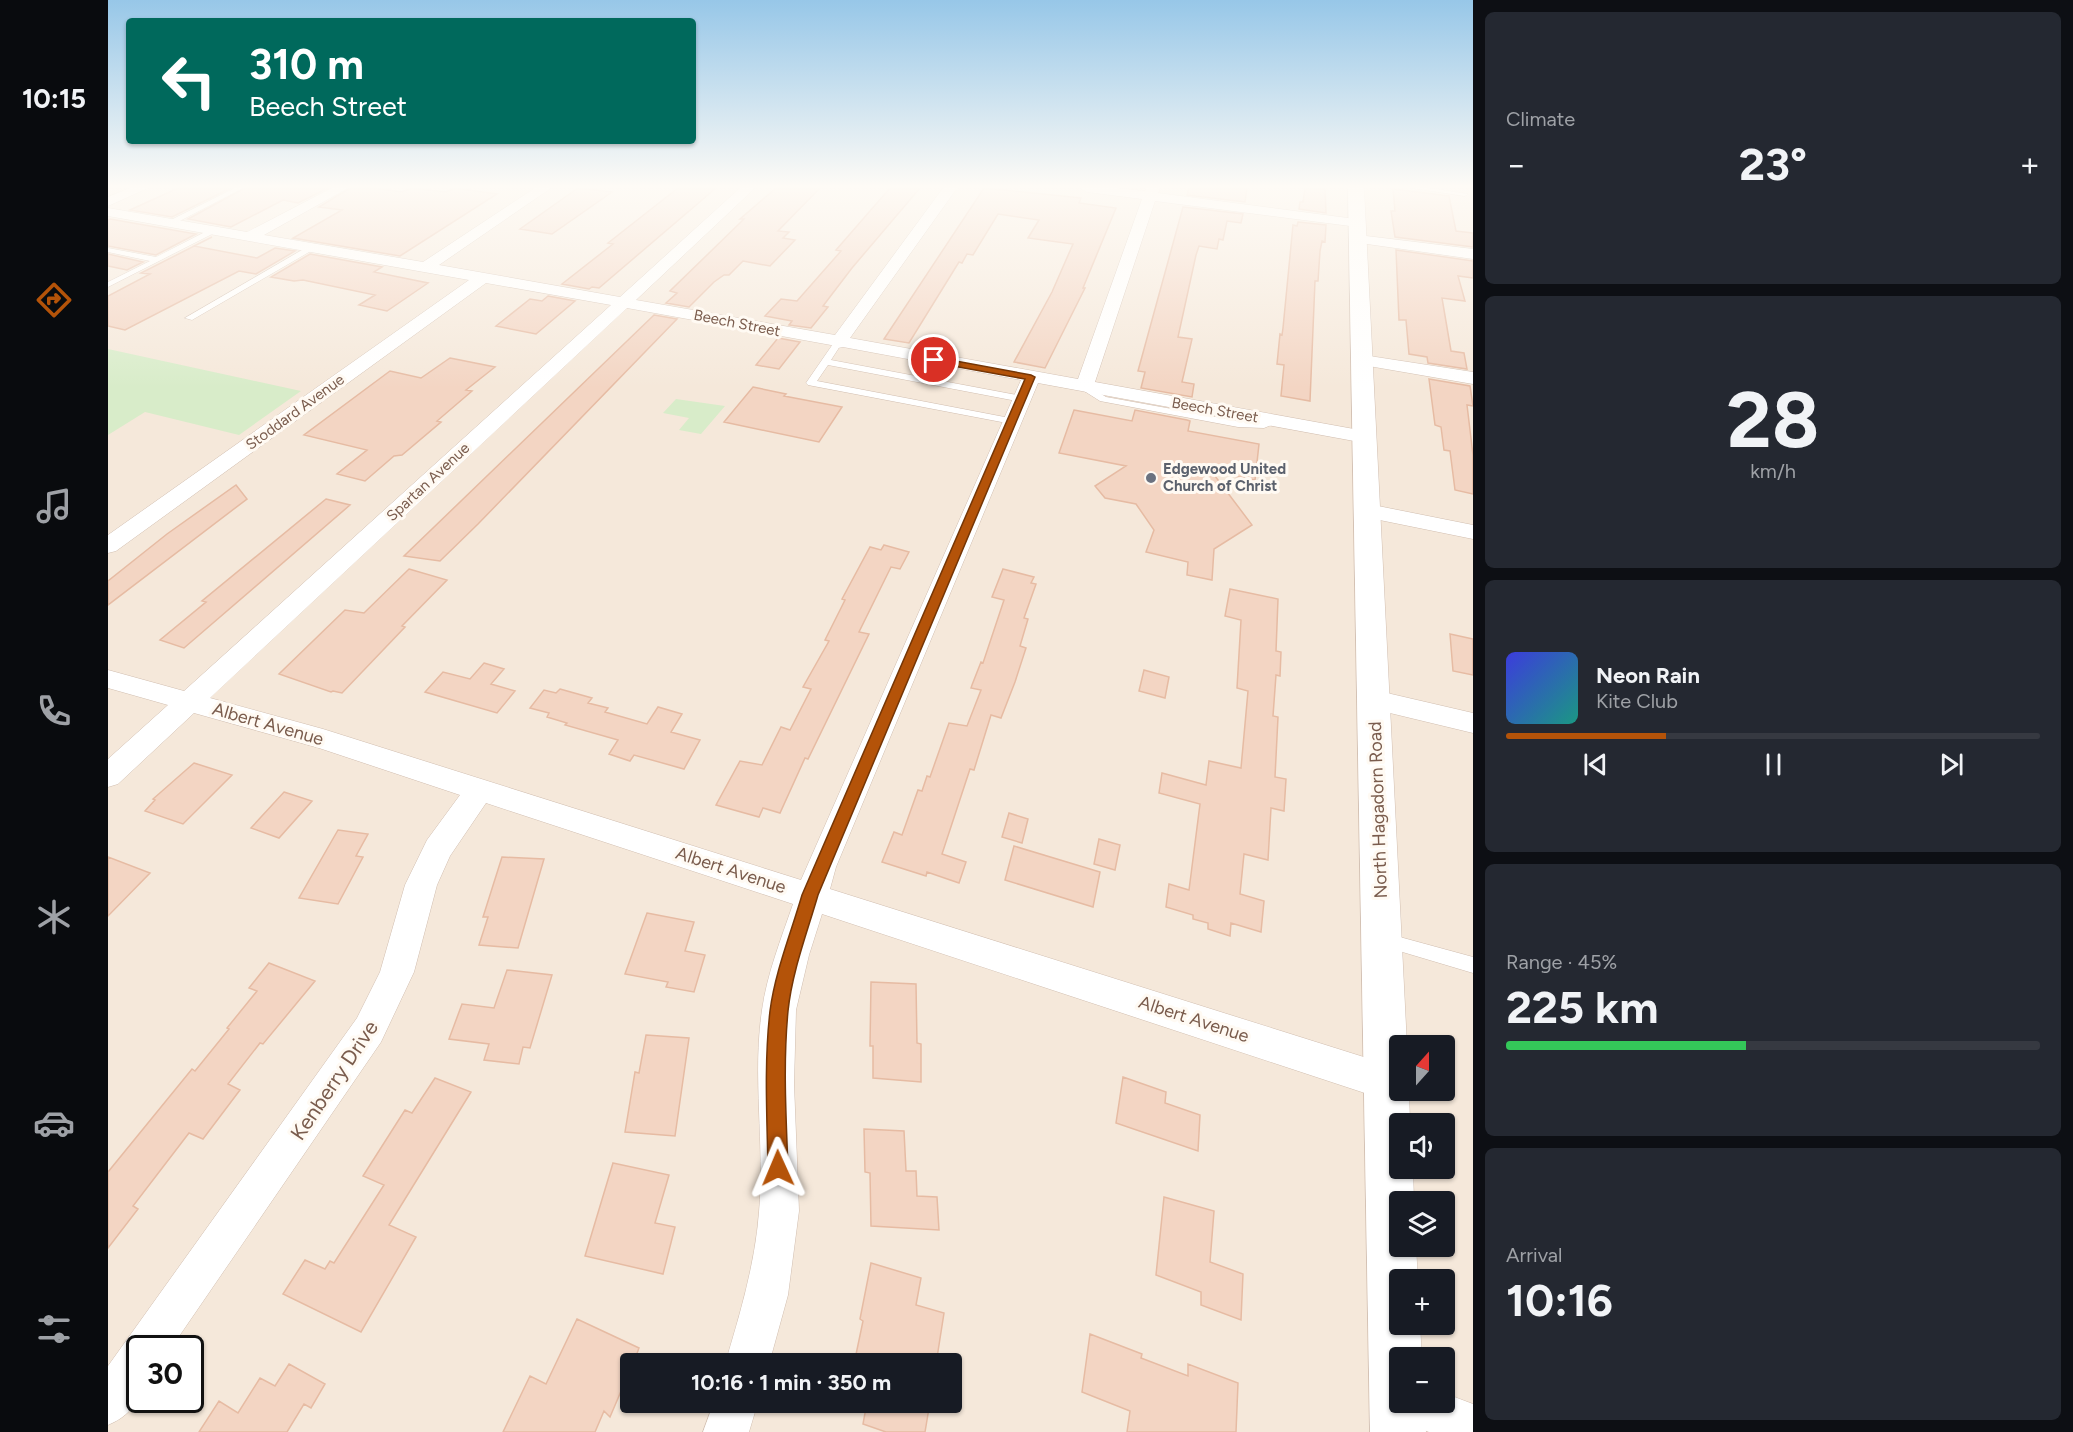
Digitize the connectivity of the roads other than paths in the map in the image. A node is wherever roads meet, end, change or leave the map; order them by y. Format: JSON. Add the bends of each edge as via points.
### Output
{"nodes":[{"id":1,"x":132,"y":255,"type":"edge"},
{"id":2,"x":167,"y":255,"type":"edge"},
{"id":3,"x":300,"y":255,"type":"edge"},
{"id":4,"x":351,"y":255,"type":"edge"},
{"id":5,"x":445,"y":255,"type":"edge"},
{"id":6,"x":674,"y":255,"type":"edge"},
{"id":7,"x":902,"y":255,"type":"edge"},
{"id":8,"x":1130,"y":255,"type":"edge"},
{"id":9,"x":1359,"y":255,"type":"edge"},
{"id":10,"x":157,"y":260,"type":"junction"},
{"id":11,"x":425,"y":268,"type":"junction"},
{"id":12,"x":482,"y":278,"type":"junction"},
{"id":13,"x":108,"y":285,"type":"edge"},
{"id":14,"x":622,"y":302,"type":"junction"},
{"id":15,"x":189,"y":318,"type":"dead end"},
{"id":16,"x":838,"y":343,"type":"junction"},
{"id":17,"x":1363,"y":360,"type":"junction"},
{"id":18,"x":825,"y":362,"type":"junction"},
{"id":19,"x":1473,"y":378,"type":"edge"},
{"id":20,"x":1084,"y":387,"type":"junction"},
{"id":21,"x":1022,"y":399,"type":"junction"},
{"id":22,"x":1365,"y":437,"type":"junction"},
{"id":23,"x":1368,"y":511,"type":"junction"},
{"id":24,"x":1473,"y":532,"type":"edge"},
{"id":25,"x":108,"y":546,"type":"edge"},
{"id":26,"x":108,"y":679,"type":"edge"},
{"id":27,"x":1374,"y":700,"type":"junction"},
{"id":28,"x":190,"y":701,"type":"junction"},
{"id":29,"x":1473,"y":723,"type":"edge"},
{"id":30,"x":108,"y":776,"type":"edge"},
{"id":31,"x":478,"y":790,"type":"junction"},
{"id":32,"x":810,"y":895,"type":"junction"},
{"id":33,"x":1383,"y":940,"type":"junction"},
{"id":34,"x":1473,"y":965,"type":"edge"},
{"id":35,"x":1386,"y":1082,"type":"junction"},
{"id":36,"x":155,"y":1335,"type":"edge"},
{"id":37,"x":1398,"y":1347,"type":"edge"},
{"id":38,"x":750,"y":1353,"type":"edge"},
{"id":39,"x":126,"y":1378,"type":"edge"},
{"id":40,"x":108,"y":1403,"type":"edge"},
{"id":41,"x":732,"y":1413,"type":"edge"},
{"id":42,"x":1420,"y":1413,"type":"edge"},
{"id":43,"x":1473,"y":1427,"type":"edge"},
{"id":44,"x":726,"y":1432,"type":"edge"}],
"edges":[{"from":1,"to":10,"type":"lane"},
{"from":2,"to":10,"type":"lane"},
{"from":3,"to":15,"type":"lane"},
{"from":4,"to":11,"type":"street","name":"Beech Street"},
{"from":5,"to":11,"type":"street"},
{"from":6,"to":14,"type":"street","name":"Spartan Avenue"},
{"from":7,"to":16,"type":"street"},
{"from":8,"to":20,"type":"street"},
{"from":9,"to":17,"type":"street","name":"North Hagadorn Road"},
{"from":10,"to":13,"type":"lane"},
{"from":11,"to":12,"type":"street","name":"Beech Street"},
{"from":12,"to":14,"type":"street","name":"Beech Street"},
{"from":12,"to":25,"type":"street","name":"Stoddard Avenue"},
{"from":14,"to":16,"type":"street","name":"Beech Street"},
{"from":14,"to":28,"type":"street","name":"Spartan Avenue"},
{"from":16,"to":18,"type":"lane"},
{"from":16,"to":21,"type":"street","name":"Beech Street"},
{"from":17,"to":19,"type":"street"},
{"from":17,"to":22,"type":"street","name":"North Hagadorn Road"},
{"from":18,"to":21,"type":"lane"},
{"from":18,"to":21,"type":"lane","via":[[811,383]]},
{"from":20,"to":21,"type":"street","name":"Beech Street"},
{"from":20,"to":22,"type":"street","name":"Beech Street"},
{"from":21,"to":32,"type":"street"},
{"from":22,"to":23,"type":"street","name":"North Hagadorn Road"},
{"from":23,"to":24,"type":"street"},
{"from":23,"to":27,"type":"street","name":"North Hagadorn Road"},
{"from":26,"to":28,"type":"street","name":"Albert Avenue"},
{"from":27,"to":29,"type":"street"},
{"from":27,"to":33,"type":"street","name":"North Hagadorn Road"},
{"from":28,"to":30,"type":"street","name":"Spartan Avenue"},
{"from":28,"to":31,"type":"street","name":"Albert Avenue"},
{"from":31,"to":32,"type":"street","name":"Albert Avenue"},
{"from":31,"to":36,"type":"street","name":"Kenberry Drive","via":[[438,849],[421,885],[397,972],[369,1030]]},
{"from":32,"to":35,"type":"street","name":"Albert Avenue"},
{"from":32,"to":38,"type":"street","via":[[779,1010],[779,1210],[767,1295]]},
{"from":33,"to":34,"type":"lane"},
{"from":33,"to":35,"type":"street","name":"North Hagadorn Road"},
{"from":35,"to":37,"type":"street","name":"North Hagadorn Road"},
{"from":39,"to":40,"type":"street"},
{"from":41,"to":44,"type":"street"},
{"from":42,"to":43,"type":"street"}]}
